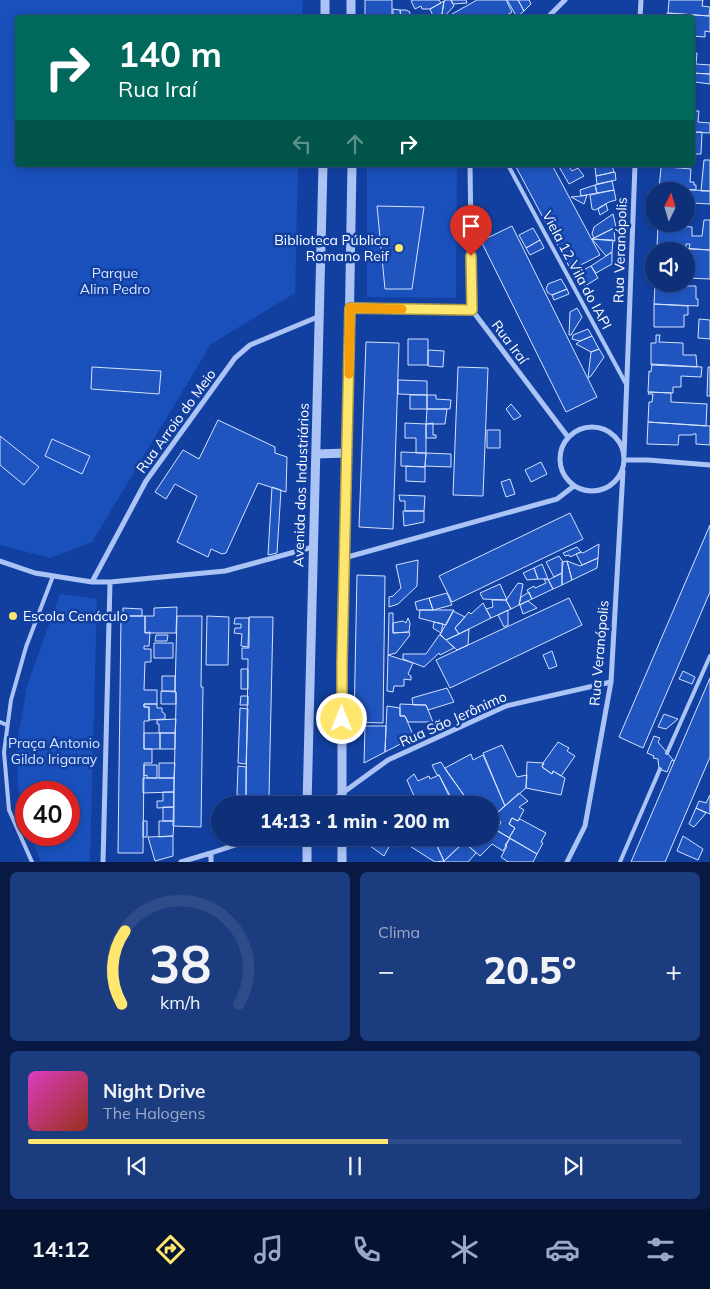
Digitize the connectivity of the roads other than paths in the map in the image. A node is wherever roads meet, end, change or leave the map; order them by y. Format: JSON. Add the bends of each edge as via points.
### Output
{"nodes":[{"id":1,"x":325,"y":0,"type":"edge"},
{"id":2,"x":351,"y":0,"type":"edge"},
{"id":3,"x":565,"y":0,"type":"edge"},
{"id":4,"x":640,"y":0,"type":"edge"},
{"id":5,"x":325,"y":15,"type":"edge"},
{"id":6,"x":351,"y":15,"type":"edge"},
{"id":7,"x":550,"y":15,"type":"edge"},
{"id":8,"x":640,"y":15,"type":"edge"},
{"id":9,"x":322,"y":167,"type":"edge"},
{"id":10,"x":352,"y":167,"type":"edge"},
{"id":11,"x":470,"y":167,"type":"edge"},
{"id":12,"x":509,"y":167,"type":"edge"},
{"id":13,"x":635,"y":167,"type":"edge"},
{"id":14,"x":350,"y":308,"type":"junction"},
{"id":15,"x":472,"y":310,"type":"junction"},
{"id":16,"x":320,"y":316,"type":"junction"},
{"id":17,"x":627,"y":386,"type":"junction"},
{"id":18,"x":568,"y":437,"type":"junction"},
{"id":19,"x":347,"y":453,"type":"junction"},
{"id":20,"x":316,"y":454,"type":"junction"},
{"id":21,"x":624,"y":458,"type":"junction"},
{"id":22,"x":710,"y":465,"type":"edge"},
{"id":23,"x":622,"y":471,"type":"junction"},
{"id":24,"x":574,"y":486,"type":"junction"},
{"id":25,"x":313,"y":547,"type":"junction"},
{"id":26,"x":344,"y":558,"type":"junction"},
{"id":27,"x":0,"y":561,"type":"edge"},
{"id":28,"x":53,"y":576,"type":"junction"},
{"id":29,"x":92,"y":582,"type":"junction"},
{"id":30,"x":110,"y":582,"type":"junction"},
{"id":31,"x":710,"y":656,"type":"edge"},
{"id":32,"x":611,"y":682,"type":"junction"},
{"id":33,"x":0,"y":722,"type":"edge"},
{"id":34,"x":7,"y":725,"type":"junction"},
{"id":35,"x":668,"y":753,"type":"dead end"},
{"id":36,"x":660,"y":769,"type":"dead end"},
{"id":37,"x":342,"y":793,"type":"junction"},
{"id":38,"x":307,"y":796,"type":"edge"},
{"id":39,"x":338,"y":796,"type":"edge"},
{"id":40,"x":232,"y":846,"type":"edge"},
{"id":41,"x":307,"y":846,"type":"edge"},
{"id":42,"x":342,"y":846,"type":"edge"},
{"id":43,"x":211,"y":853,"type":"junction"},
{"id":44,"x":32,"y":862,"type":"edge"},
{"id":45,"x":103,"y":862,"type":"edge"},
{"id":46,"x":181,"y":862,"type":"edge"},
{"id":47,"x":211,"y":862,"type":"edge"},
{"id":48,"x":307,"y":862,"type":"edge"},
{"id":49,"x":342,"y":862,"type":"edge"},
{"id":50,"x":567,"y":862,"type":"edge"},
{"id":51,"x":620,"y":862,"type":"edge"}],
"edges":[{"from":1,"to":5,"type":"street"},
{"from":2,"to":6,"type":"street"},
{"from":3,"to":7,"type":"street"},
{"from":4,"to":8,"type":"street"},
{"from":9,"to":16,"type":"street","name":"Avenida dos Industriários"},
{"from":10,"to":14,"type":"street"},
{"from":11,"to":15,"type":"street"},
{"from":12,"to":17,"type":"lane","name":"Viela 12 Vila do IAPI"},
{"from":13,"to":17,"type":"street","name":"Rua Veranópolis"},
{"from":14,"to":15,"type":"street"},
{"from":14,"to":19,"type":"street"},
{"from":15,"to":18,"type":"street","name":"Rua Iraí"},
{"from":16,"to":20,"type":"street","name":"Avenida dos Industriários"},
{"from":16,"to":29,"type":"street","name":"Rua Arroio do Meio","via":[[250,345],[235,358],[146,481]]},
{"from":17,"to":21,"type":"street","name":"Rua Veranópolis"},
{"from":18,"to":21,"type":"street","via":[[579,429],[592,426],[604,429],[615,436]]},
{"from":18,"to":24,"type":"street","via":[[561,449],[560,463],[564,476]]},
{"from":19,"to":20,"type":"street"},
{"from":19,"to":26,"type":"street"},
{"from":20,"to":25,"type":"street","name":"Avenida dos Industriários"},
{"from":21,"to":22,"type":"street"},
{"from":21,"to":23,"type":"street"},
{"from":23,"to":24,"type":"street","via":[[607,488],[584,491]]},
{"from":23,"to":32,"type":"street","name":"Rua Veranópolis"},
{"from":24,"to":26,"type":"street","via":[[557,499]]},
{"from":25,"to":30,"type":"street","via":[[225,571]]},
{"from":25,"to":38,"type":"street","name":"Avenida dos Industriários"},
{"from":26,"to":37,"type":"street"},
{"from":27,"to":28,"type":"street"},
{"from":28,"to":29,"type":"street"},
{"from":28,"to":34,"type":"lane","via":[[10,700]]},
{"from":29,"to":30,"type":"street"},
{"from":30,"to":45,"type":"street"},
{"from":31,"to":35,"type":"lane"},
{"from":32,"to":37,"type":"street","name":"Rua São Jerônimo","via":[[506,706],[388,760]]},
{"from":32,"to":50,"type":"street","name":"Rua Veranópolis","via":[[585,826]]},
{"from":33,"to":34,"type":"lane"},
{"from":34,"to":44,"type":"lane","via":[[4,752],[9,810]]},
{"from":36,"to":51,"type":"lane"},
{"from":37,"to":39,"type":"street","name":"Rua São Jerônimo"},
{"from":40,"to":43,"type":"street"},
{"from":41,"to":48,"type":"street"},
{"from":42,"to":49,"type":"street"},
{"from":43,"to":46,"type":"street"},
{"from":43,"to":47,"type":"street"}]}
